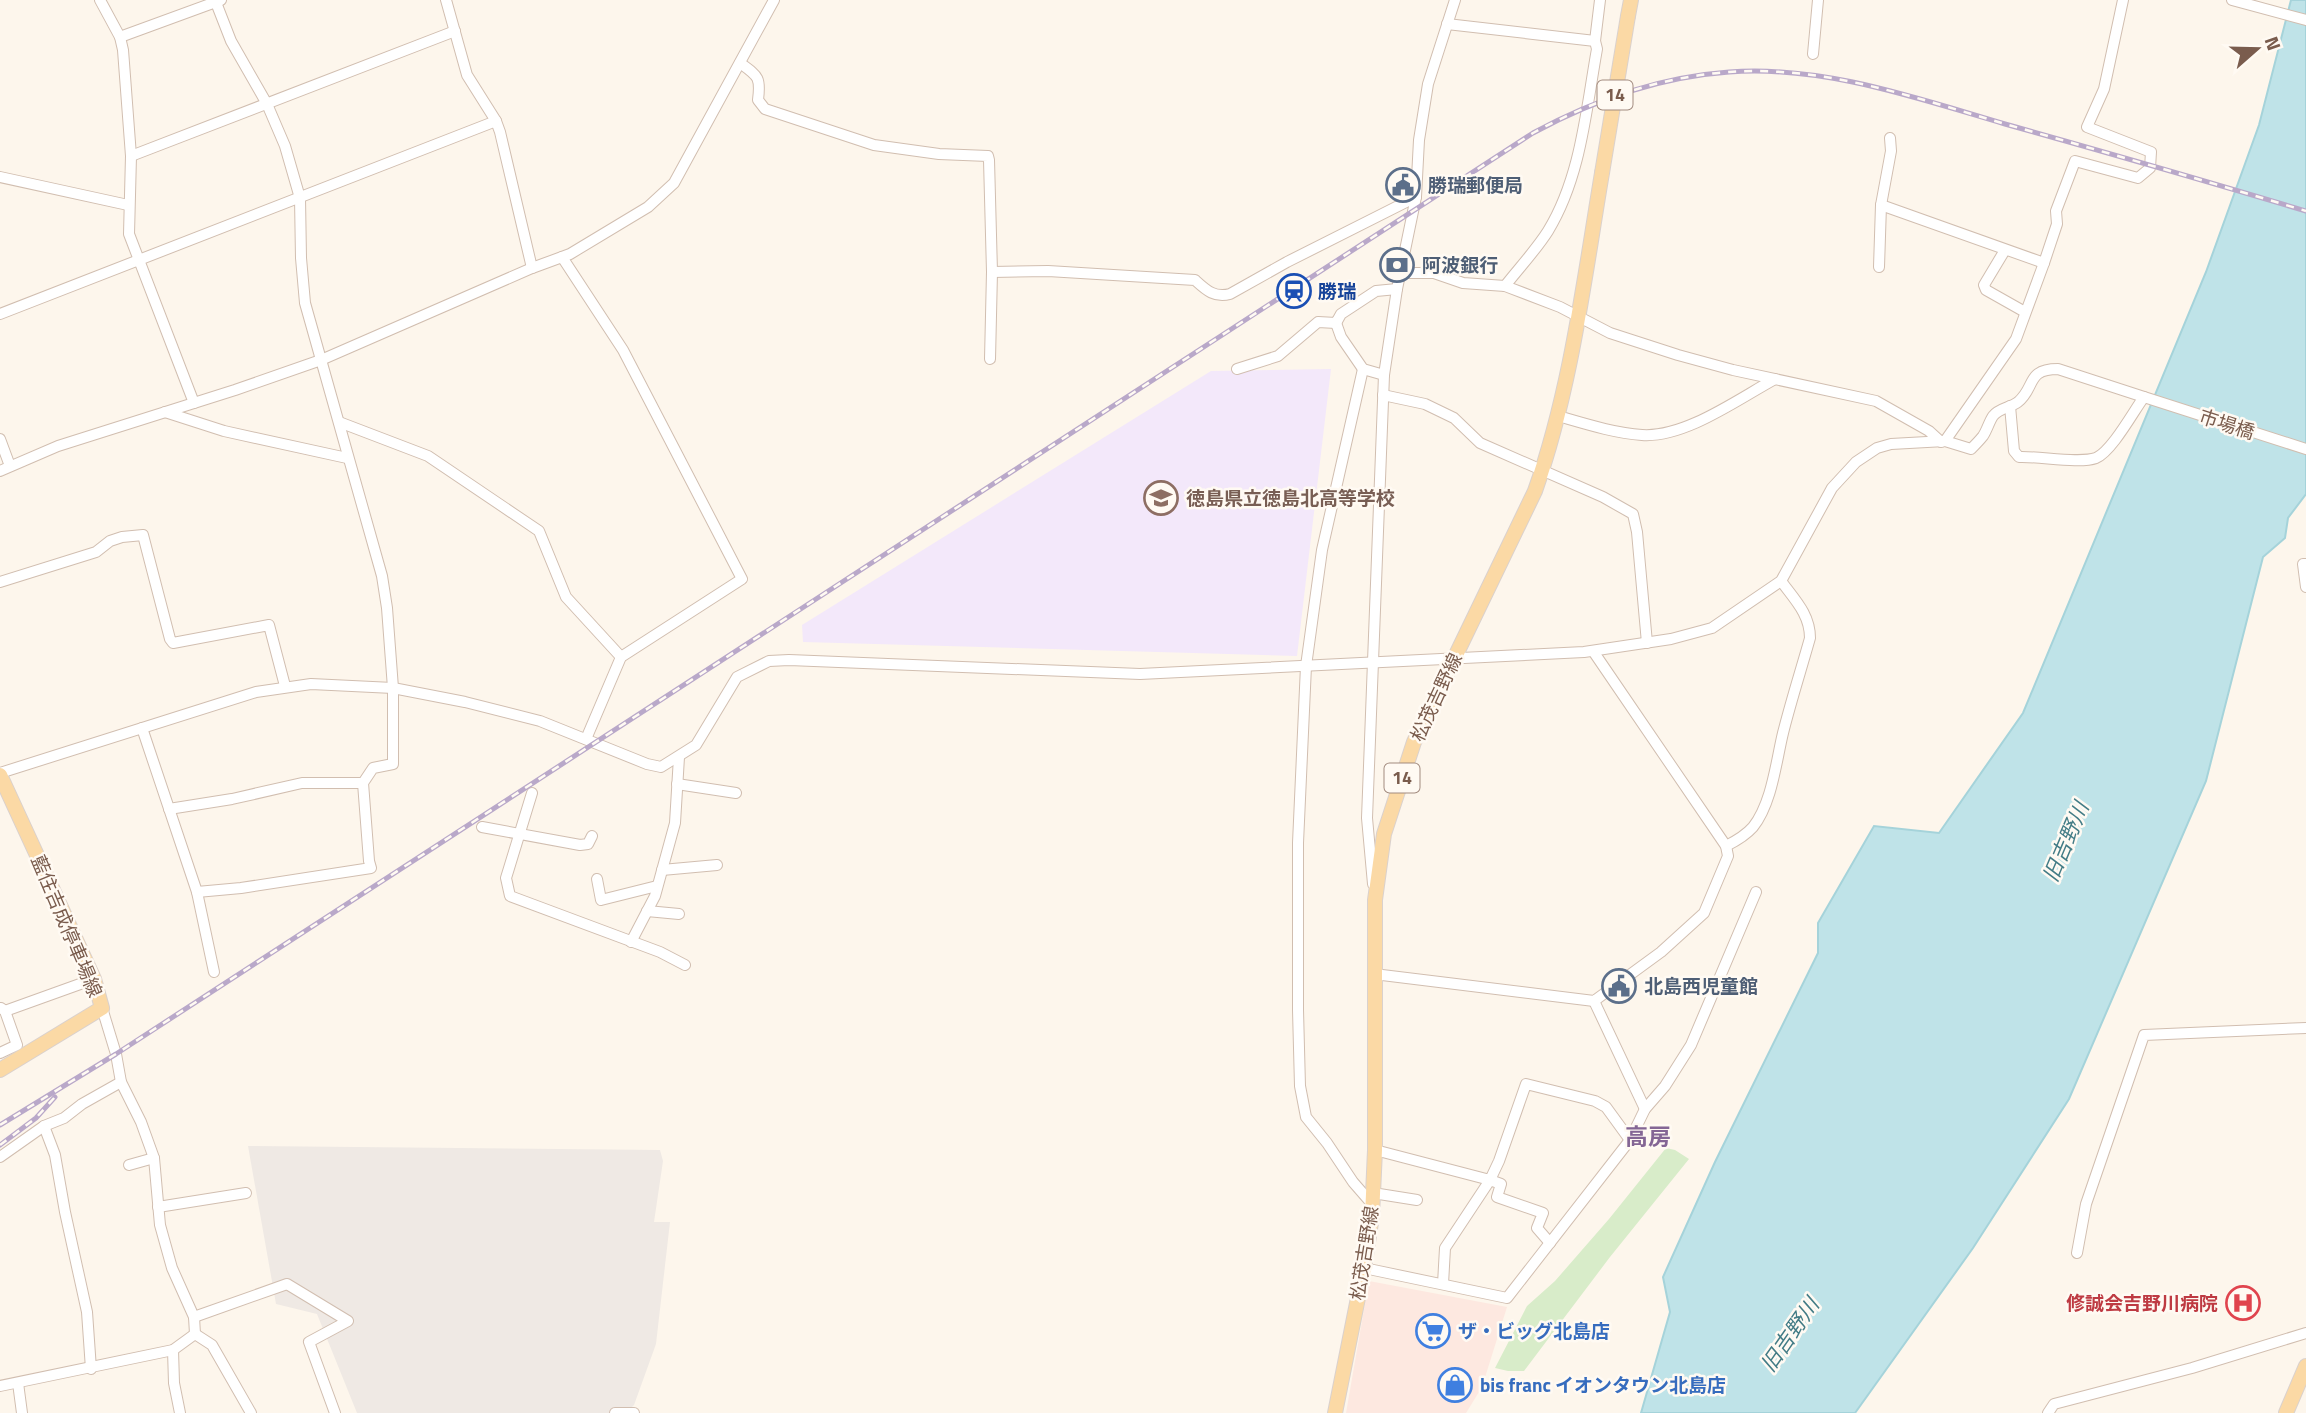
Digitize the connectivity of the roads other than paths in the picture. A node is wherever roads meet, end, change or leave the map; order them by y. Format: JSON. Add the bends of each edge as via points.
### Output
{"nodes":[{"id":1,"x":100,"y":0,"type":"edge"},
{"id":2,"x":446,"y":0,"type":"edge"},
{"id":3,"x":774,"y":0,"type":"edge"},
{"id":4,"x":1455,"y":0,"type":"edge"},
{"id":5,"x":1600,"y":0,"type":"edge"},
{"id":6,"x":1631,"y":0,"type":"edge"},
{"id":7,"x":1818,"y":0,"type":"edge"},
{"id":8,"x":2123,"y":0,"type":"edge"},
{"id":9,"x":2232,"y":0,"type":"edge"},
{"id":10,"x":217,"y":1,"type":"edge"},
{"id":11,"x":2306,"y":20,"type":"edge"},
{"id":12,"x":1447,"y":24,"type":"junction"},
{"id":13,"x":455,"y":31,"type":"junction"},
{"id":14,"x":120,"y":37,"type":"junction"},
{"id":15,"x":1595,"y":41,"type":"junction"},
{"id":16,"x":1813,"y":54,"type":"dead end"},
{"id":17,"x":740,"y":63,"type":"junction"},
{"id":18,"x":267,"y":104,"type":"junction"},
{"id":19,"x":496,"y":121,"type":"junction"},
{"id":20,"x":1890,"y":138,"type":"dead end"},
{"id":21,"x":131,"y":156,"type":"junction"},
{"id":22,"x":0,"y":177,"type":"edge"},
{"id":23,"x":1416,"y":197,"type":"junction"},
{"id":24,"x":300,"y":198,"type":"junction"},
{"id":25,"x":128,"y":205,"type":"junction"},
{"id":26,"x":1881,"y":205,"type":"junction"},
{"id":27,"x":2005,"y":250,"type":"junction"},
{"id":28,"x":566,"y":255,"type":"junction"},
{"id":29,"x":140,"y":260,"type":"junction"},
{"id":30,"x":2044,"y":263,"type":"junction"},
{"id":31,"x":1879,"y":267,"type":"dead end"},
{"id":32,"x":531,"y":268,"type":"junction"},
{"id":33,"x":992,"y":272,"type":"junction"},
{"id":34,"x":1401,"y":273,"type":"junction"},
{"id":35,"x":1505,"y":286,"type":"junction"},
{"id":36,"x":1397,"y":289,"type":"junction"},
{"id":37,"x":2025,"y":312,"type":"junction"},
{"id":38,"x":0,"y":314,"type":"edge"},
{"id":39,"x":1578,"y":315,"type":"junction"},
{"id":40,"x":1336,"y":323,"type":"junction"},
{"id":41,"x":990,"y":359,"type":"dead end"},
{"id":42,"x":321,"y":360,"type":"junction"},
{"id":43,"x":1237,"y":369,"type":"dead end"},
{"id":44,"x":1363,"y":369,"type":"junction"},
{"id":45,"x":1384,"y":375,"type":"junction"},
{"id":46,"x":1775,"y":379,"type":"junction"},
{"id":47,"x":1383,"y":395,"type":"junction"},
{"id":48,"x":2146,"y":398,"type":"junction"},
{"id":49,"x":194,"y":403,"type":"junction"},
{"id":50,"x":2010,"y":406,"type":"junction"},
{"id":51,"x":165,"y":412,"type":"junction"},
{"id":52,"x":1558,"y":416,"type":"junction"},
{"id":53,"x":339,"y":422,"type":"junction"},
{"id":54,"x":0,"y":439,"type":"edge"},
{"id":55,"x":1943,"y":441,"type":"junction"},
{"id":56,"x":2306,"y":449,"type":"edge"},
{"id":57,"x":348,"y":458,"type":"junction"},
{"id":58,"x":5,"y":468,"type":"edge"},
{"id":59,"x":1542,"y":469,"type":"junction"},
{"id":60,"x":2306,"y":564,"type":"edge"},
{"id":61,"x":1781,"y":581,"type":"junction"},
{"id":62,"x":0,"y":582,"type":"edge"},
{"id":63,"x":2306,"y":587,"type":"edge"},
{"id":64,"x":1647,"y":643,"type":"junction"},
{"id":65,"x":1593,"y":651,"type":"junction"},
{"id":66,"x":621,"y":657,"type":"junction"},
{"id":67,"x":1453,"y":660,"type":"junction"},
{"id":68,"x":1371,"y":663,"type":"junction"},
{"id":69,"x":1306,"y":666,"type":"junction"},
{"id":70,"x":285,"y":686,"type":"junction"},
{"id":71,"x":393,"y":688,"type":"junction"},
{"id":72,"x":142,"y":727,"type":"junction"},
{"id":73,"x":586,"y":739,"type":"junction"},
{"id":74,"x":679,"y":757,"type":"junction"},
{"id":75,"x":0,"y":774,"type":"edge"},
{"id":76,"x":363,"y":783,"type":"junction"},
{"id":77,"x":677,"y":784,"type":"junction"},
{"id":78,"x":4,"y":792,"type":"edge"},
{"id":79,"x":532,"y":793,"type":"dead end"},
{"id":80,"x":736,"y":793,"type":"dead end"},
{"id":81,"x":169,"y":809,"type":"junction"},
{"id":82,"x":482,"y":827,"type":"dead end"},
{"id":83,"x":519,"y":835,"type":"junction"},
{"id":84,"x":592,"y":836,"type":"dead end"},
{"id":85,"x":1726,"y":846,"type":"junction"},
{"id":86,"x":718,"y":864,"type":"dead end"},
{"id":87,"x":662,"y":870,"type":"junction"},
{"id":88,"x":597,"y":879,"type":"dead end"},
{"id":89,"x":657,"y":886,"type":"junction"},
{"id":90,"x":197,"y":892,"type":"junction"},
{"id":91,"x":1756,"y":892,"type":"dead end"},
{"id":92,"x":1375,"y":900,"type":"junction"},
{"id":93,"x":647,"y":911,"type":"junction"},
{"id":94,"x":679,"y":914,"type":"dead end"},
{"id":95,"x":631,"y":942,"type":"junction"},
{"id":96,"x":685,"y":965,"type":"dead end"},
{"id":97,"x":214,"y":972,"type":"dead end"},
{"id":98,"x":1374,"y":974,"type":"junction"},
{"id":99,"x":94,"y":979,"type":"junction"},
{"id":100,"x":1594,"y":1001,"type":"junction"},
{"id":101,"x":102,"y":1008,"type":"junction"},
{"id":102,"x":2,"y":1009,"type":"edge"},
{"id":103,"x":2306,"y":1028,"type":"edge"},
{"id":104,"x":0,"y":1053,"type":"edge"},
{"id":105,"x":0,"y":1070,"type":"edge"},
{"id":106,"x":121,"y":1083,"type":"junction"},
{"id":107,"x":1645,"y":1109,"type":"junction"},
{"id":108,"x":44,"y":1126,"type":"junction"},
{"id":109,"x":1630,"y":1140,"type":"junction"},
{"id":110,"x":1375,"y":1150,"type":"junction"},
{"id":111,"x":0,"y":1157,"type":"edge"},
{"id":112,"x":154,"y":1158,"type":"junction"},
{"id":113,"x":128,"y":1165,"type":"dead end"},
{"id":114,"x":1490,"y":1180,"type":"junction"},
{"id":115,"x":246,"y":1193,"type":"dead end"},
{"id":116,"x":1373,"y":1199,"type":"junction"},
{"id":117,"x":1417,"y":1200,"type":"dead end"},
{"id":118,"x":158,"y":1208,"type":"junction"},
{"id":119,"x":1549,"y":1243,"type":"junction"},
{"id":120,"x":2077,"y":1253,"type":"dead end"},
{"id":121,"x":1364,"y":1268,"type":"junction"},
{"id":122,"x":1443,"y":1284,"type":"junction"},
{"id":123,"x":194,"y":1317,"type":"junction"},
{"id":124,"x":2306,"y":1333,"type":"edge"},
{"id":125,"x":195,"y":1335,"type":"junction"},
{"id":126,"x":173,"y":1350,"type":"junction"},
{"id":127,"x":2306,"y":1366,"type":"edge"},
{"id":128,"x":91,"y":1368,"type":"junction"},
{"id":129,"x":18,"y":1383,"type":"junction"},
{"id":130,"x":0,"y":1386,"type":"edge"},
{"id":131,"x":617,"y":1412,"type":"edge"},
{"id":132,"x":22,"y":1413,"type":"edge"},
{"id":133,"x":180,"y":1413,"type":"edge"},
{"id":134,"x":251,"y":1413,"type":"edge"},
{"id":135,"x":335,"y":1413,"type":"edge"},
{"id":136,"x":634,"y":1413,"type":"edge"},
{"id":137,"x":1335,"y":1413,"type":"edge"},
{"id":138,"x":2049,"y":1413,"type":"edge"},
{"id":139,"x":2286,"y":1413,"type":"edge"}],
"edges":[{"from":1,"to":14,"type":"street"},
{"from":2,"to":13,"type":"street"},
{"from":3,"to":17,"type":"street"},
{"from":4,"to":12,"type":"street"},
{"from":5,"to":15,"type":"street"},
{"from":6,"to":39,"type":"main road","name":"松茂吉野線","number":"14","bridge":true},
{"from":7,"to":16,"type":"street"},
{"from":8,"to":30,"type":"street","via":[[2104,89],[2087,127],[2151,152],[2150,168],[2138,178],[2076,161],[2056,211],[2057,224]]},
{"from":9,"to":11,"type":"street"},
{"from":10,"to":14,"type":"street"},
{"from":10,"to":18,"type":"street","via":[[231,41]]},
{"from":12,"to":15,"type":"street"},
{"from":12,"to":23,"type":"street","via":[[1428,84]]},
{"from":13,"to":18,"type":"street"},
{"from":13,"to":19,"type":"street","via":[[467,75]]},
{"from":14,"to":21,"type":"street"},
{"from":15,"to":35,"type":"street","via":[[1585,124],[1570,181],[1547,232]]},
{"from":17,"to":28,"type":"street","via":[[674,183],[648,207]]},
{"from":17,"to":33,"type":"street","via":[[758,76],[758,100],[765,109],[874,145],[988,156]]},
{"from":18,"to":21,"type":"street"},
{"from":18,"to":24,"type":"street"},
{"from":19,"to":24,"type":"street"},
{"from":19,"to":32,"type":"street"},
{"from":20,"to":26,"type":"street"},
{"from":21,"to":25,"type":"street"},
{"from":22,"to":25,"type":"street"},
{"from":23,"to":33,"type":"street","via":[[1222,296],[1195,280]]},
{"from":23,"to":34,"type":"street"},
{"from":24,"to":29,"type":"street"},
{"from":24,"to":42,"type":"street","via":[[302,280]]},
{"from":25,"to":29,"type":"street","via":[[129,234]]},
{"from":26,"to":27,"type":"street"},
{"from":26,"to":31,"type":"street"},
{"from":27,"to":30,"type":"street"},
{"from":27,"to":37,"type":"street","via":[[1984,285]]},
{"from":28,"to":32,"type":"street"},
{"from":28,"to":66,"type":"street","via":[[622,350],[742,579]]},
{"from":29,"to":38,"type":"street"},
{"from":29,"to":49,"type":"street"},
{"from":30,"to":37,"type":"street"},
{"from":32,"to":42,"type":"street"},
{"from":33,"to":41,"type":"street"},
{"from":34,"to":35,"type":"street"},
{"from":34,"to":36,"type":"street"},
{"from":35,"to":39,"type":"street"},
{"from":36,"to":40,"type":"street","via":[[1376,291],[1340,314]]},
{"from":36,"to":45,"type":"street"},
{"from":37,"to":55,"type":"street","via":[[2016,339]]},
{"from":39,"to":46,"type":"street","via":[[1610,333]]},
{"from":39,"to":52,"type":"main road","name":"松茂吉野線","number":"14"},
{"from":40,"to":43,"type":"street","via":[[1318,322],[1278,356]]},
{"from":40,"to":44,"type":"street"},
{"from":42,"to":49,"type":"street"},
{"from":42,"to":53,"type":"street"},
{"from":44,"to":45,"type":"street"},
{"from":44,"to":69,"type":"street","via":[[1322,550]]},
{"from":45,"to":47,"type":"street"},
{"from":46,"to":52,"type":"street","via":[[1705,418],[1666,433],[1644,435]]},
{"from":46,"to":55,"type":"street","via":[[1876,401]]},
{"from":47,"to":59,"type":"street","via":[[1425,404],[1454,418],[1480,443]]},
{"from":47,"to":68,"type":"street"},
{"from":48,"to":50,"type":"street","name":"市場橋","via":[[2046,369],[2038,372],[2018,402]]},
{"from":48,"to":50,"type":"street","via":[[2106,451],[2081,460],[2019,457],[2014,451]]},
{"from":48,"to":56,"type":"street","name":"市場橋"},
{"from":49,"to":51,"type":"street"},
{"from":50,"to":55,"type":"street","via":[[1993,415],[1971,449]]},
{"from":51,"to":57,"type":"street","via":[[224,431]]},
{"from":51,"to":58,"type":"street"},
{"from":52,"to":59,"type":"main road","name":"松茂吉野線","number":"14"},
{"from":53,"to":57,"type":"street"},
{"from":53,"to":66,"type":"street","via":[[428,456],[539,531],[566,597]]},
{"from":54,"to":58,"type":"street"},
{"from":55,"to":61,"type":"street","via":[[1891,444],[1856,462],[1832,488]]},
{"from":57,"to":71,"type":"street","via":[[382,576]]},
{"from":59,"to":64,"type":"street","via":[[1633,514]]},
{"from":59,"to":67,"type":"main road","name":"松茂吉野線","number":"14"},
{"from":60,"to":63,"type":"street"},
{"from":61,"to":64,"type":"street","via":[[1712,628]]},
{"from":61,"to":85,"type":"street","via":[[1806,615],[1810,638],[1762,808],[1753,826]]},
{"from":62,"to":70,"type":"street","via":[[96,552],[122,537],[143,535],[173,643],[269,625]]},
{"from":64,"to":65,"type":"street"},
{"from":65,"to":67,"type":"street"},
{"from":65,"to":85,"type":"street"},
{"from":66,"to":73,"type":"street"},
{"from":67,"to":68,"type":"street"},
{"from":67,"to":92,"type":"main road","name":"松茂吉野線","number":"14","via":[[1414,742],[1384,834]]},
{"from":68,"to":69,"type":"street"},
{"from":68,"to":92,"type":"street","via":[[1367,818]]},
{"from":69,"to":74,"type":"street","via":[[1140,674],[769,661],[737,677],[696,745]]},
{"from":69,"to":116,"type":"street","via":[[1297,900],[1300,1086],[1306,1117],[1353,1182]]},
{"from":70,"to":71,"type":"street"},
{"from":70,"to":72,"type":"street"},
{"from":71,"to":73,"type":"street","via":[[465,702]]},
{"from":71,"to":76,"type":"street","via":[[393,764],[373,768]]},
{"from":72,"to":75,"type":"street"},
{"from":72,"to":81,"type":"street"},
{"from":73,"to":74,"type":"street","via":[[661,767]]},
{"from":74,"to":77,"type":"street"},
{"from":75,"to":78,"type":"main road","name":"藍住吉成停車場線"},
{"from":76,"to":81,"type":"street","via":[[302,783]]},
{"from":76,"to":90,"type":"street","via":[[371,868]]},
{"from":77,"to":80,"type":"street"},
{"from":77,"to":87,"type":"street","via":[[675,823]]},
{"from":78,"to":99,"type":"main road","name":"藍住吉成停車場線"},
{"from":79,"to":83,"type":"street"},
{"from":81,"to":90,"type":"street"},
{"from":82,"to":83,"type":"street"},
{"from":83,"to":84,"type":"street","via":[[580,845],[588,844]]},
{"from":83,"to":95,"type":"street","via":[[506,878],[510,896]]},
{"from":85,"to":100,"type":"street","via":[[1728,856],[1704,914]]},
{"from":86,"to":87,"type":"street"},
{"from":87,"to":89,"type":"street"},
{"from":88,"to":89,"type":"street","via":[[601,900]]},
{"from":89,"to":93,"type":"street"},
{"from":90,"to":97,"type":"street"},
{"from":91,"to":107,"type":"street","via":[[1692,1045]]},
{"from":92,"to":98,"type":"main road","name":"松茂吉野線","number":"14"},
{"from":93,"to":94,"type":"street"},
{"from":93,"to":95,"type":"street"},
{"from":95,"to":96,"type":"street"},
{"from":98,"to":100,"type":"street"},
{"from":98,"to":110,"type":"main road","name":"松茂吉野線","number":"14"},
{"from":99,"to":101,"type":"main road","name":"藍住吉成停車場線"},
{"from":99,"to":102,"type":"street"},
{"from":100,"to":107,"type":"street"},
{"from":101,"to":105,"type":"main road","name":"藍住吉成停車場線"},
{"from":101,"to":106,"type":"street"},
{"from":102,"to":104,"type":"street","via":[[18,1045]]},
{"from":103,"to":120,"type":"street","via":[[2144,1035],[2085,1204]]},
{"from":106,"to":108,"type":"street"},
{"from":106,"to":112,"type":"street"},
{"from":107,"to":109,"type":"street"},
{"from":108,"to":111,"type":"street"},
{"from":108,"to":128,"type":"street","via":[[55,1155],[87,1312]]},
{"from":109,"to":114,"type":"street","via":[[1606,1107],[1595,1101],[1526,1084]]},
{"from":109,"to":119,"type":"street"},
{"from":110,"to":114,"type":"street"},
{"from":110,"to":116,"type":"main road","name":"松茂吉野線","number":"14"},
{"from":112,"to":113,"type":"street"},
{"from":112,"to":118,"type":"street"},
{"from":114,"to":119,"type":"street","via":[[1501,1184],[1497,1197],[1543,1213],[1537,1228]]},
{"from":114,"to":122,"type":"street","via":[[1445,1248]]},
{"from":115,"to":118,"type":"street"},
{"from":116,"to":117,"type":"street"},
{"from":116,"to":121,"type":"main road","name":"松茂吉野線","number":"14"},
{"from":118,"to":123,"type":"street","via":[[172,1268]]},
{"from":119,"to":122,"type":"street","via":[[1507,1298]]},
{"from":121,"to":122,"type":"street"},
{"from":121,"to":137,"type":"main road","name":"松茂吉野線","number":"14"},
{"from":123,"to":125,"type":"street"},
{"from":123,"to":135,"type":"street","via":[[287,1284],[348,1321],[309,1342]]},
{"from":124,"to":138,"type":"street","via":[[2054,1404]]},
{"from":125,"to":126,"type":"street"},
{"from":125,"to":134,"type":"street","via":[[212,1345]]},
{"from":126,"to":128,"type":"street"},
{"from":126,"to":133,"type":"street"},
{"from":127,"to":139,"type":"main road"},
{"from":128,"to":129,"type":"street"},
{"from":129,"to":130,"type":"street"},
{"from":129,"to":132,"type":"street"},
{"from":131,"to":136,"type":"street"}]}
